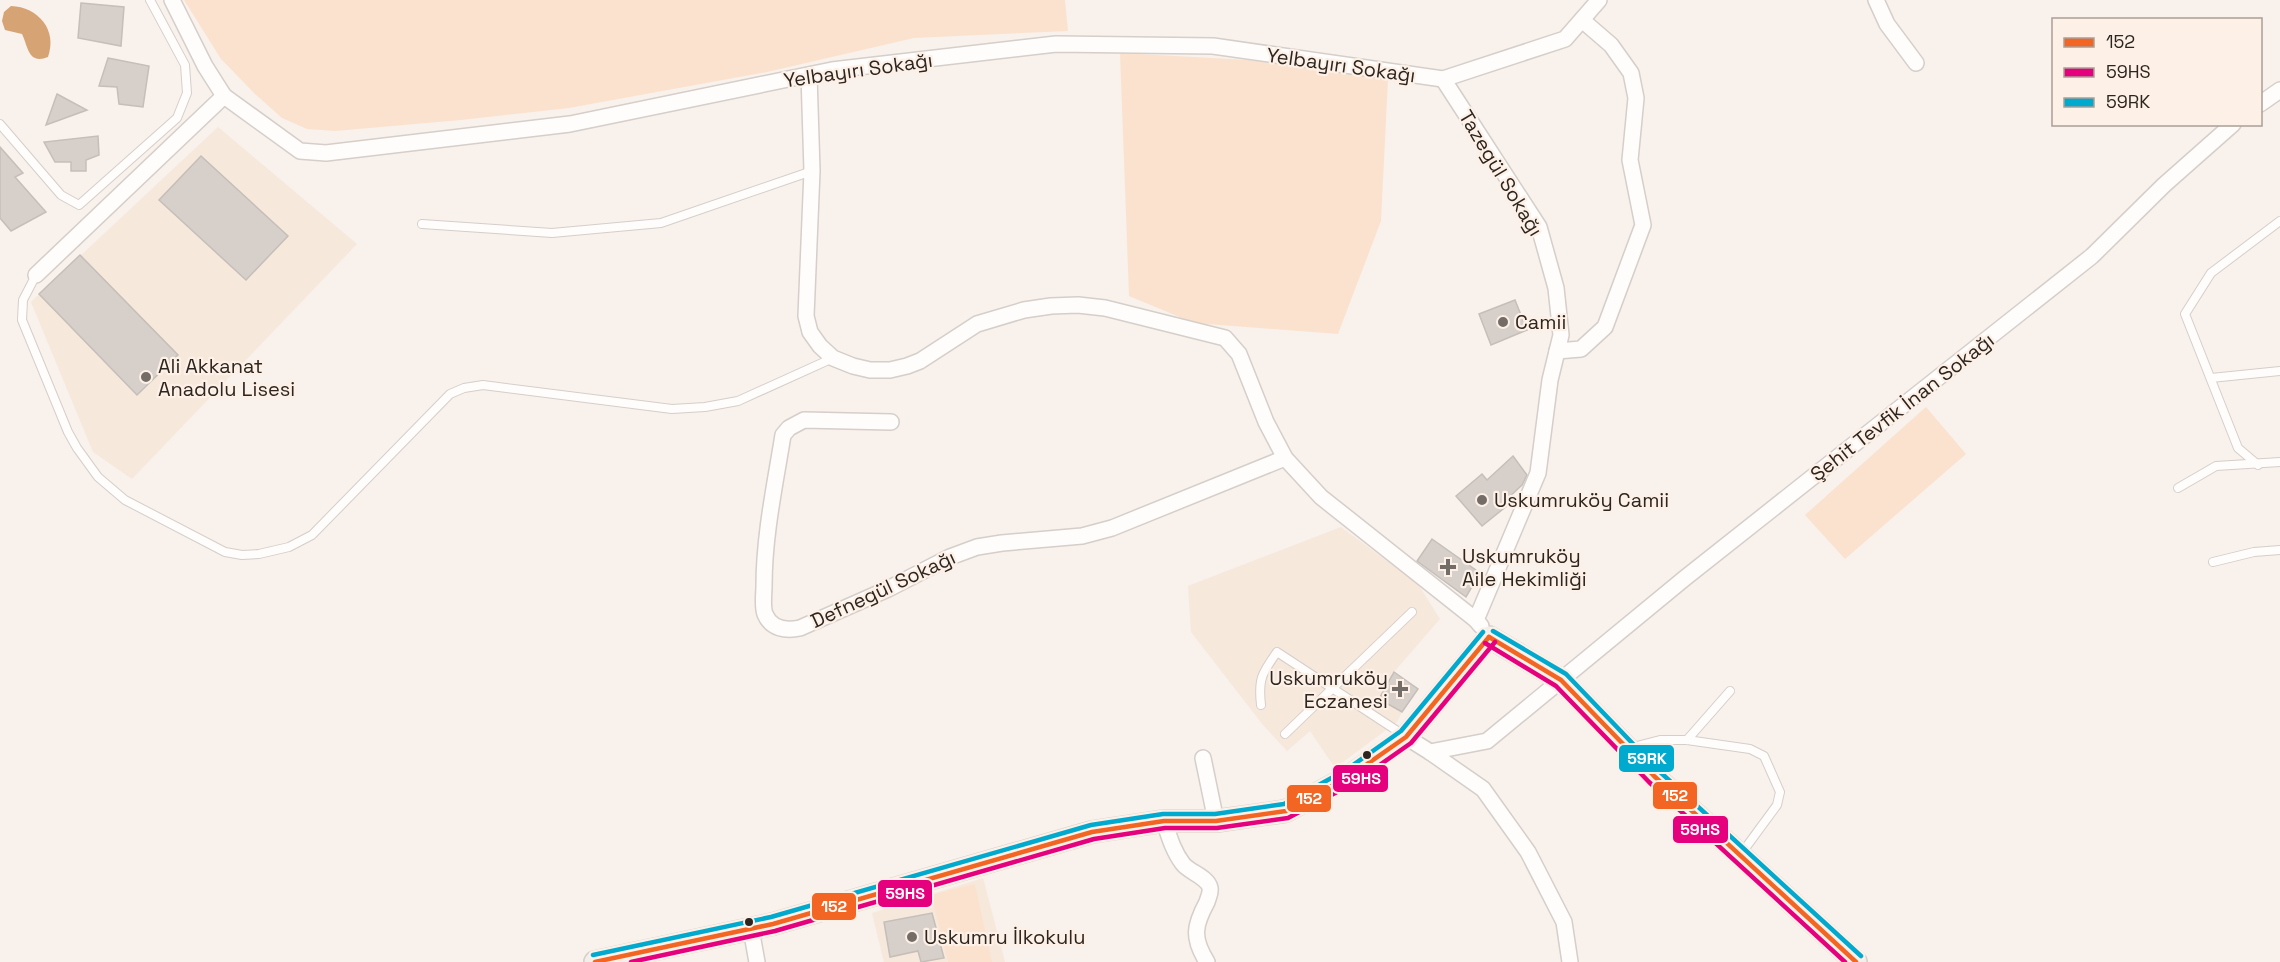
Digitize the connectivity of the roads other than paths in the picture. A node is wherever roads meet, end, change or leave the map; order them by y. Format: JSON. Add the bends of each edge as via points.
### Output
{"nodes":[{"id":1,"x":150,"y":0,"type":"edge"},
{"id":2,"x":171,"y":0,"type":"edge"},
{"id":3,"x":1599,"y":0,"type":"edge"},
{"id":4,"x":1876,"y":0,"type":"edge"},
{"id":5,"x":1582,"y":20,"type":"junction"},
{"id":6,"x":1916,"y":63,"type":"dead end"},
{"id":7,"x":809,"y":75,"type":"junction"},
{"id":8,"x":1443,"y":79,"type":"junction"},
{"id":9,"x":2280,"y":90,"type":"edge"},
{"id":10,"x":224,"y":96,"type":"junction"},
{"id":11,"x":2262,"y":103,"type":"edge"},
{"id":12,"x":0,"y":124,"type":"edge"},
{"id":13,"x":2231,"y":126,"type":"edge"},
{"id":14,"x":812,"y":171,"type":"junction"},
{"id":15,"x":2280,"y":221,"type":"edge"},
{"id":16,"x":422,"y":224,"type":"dead end"},
{"id":17,"x":36,"y":275,"type":"joint"},
{"id":18,"x":1557,"y":351,"type":"junction"},
{"id":19,"x":833,"y":357,"type":"junction"},
{"id":20,"x":2280,"y":371,"type":"edge"},
{"id":21,"x":2211,"y":378,"type":"junction"},
{"id":22,"x":891,"y":422,"type":"dead end"},
{"id":23,"x":1285,"y":458,"type":"junction"},
{"id":24,"x":2280,"y":462,"type":"edge"},
{"id":25,"x":2258,"y":465,"type":"junction"},
{"id":26,"x":2178,"y":488,"type":"dead end"},
{"id":27,"x":2280,"y":550,"type":"edge"},
{"id":28,"x":2213,"y":562,"type":"dead end"},
{"id":29,"x":1412,"y":612,"type":"dead end"},
{"id":30,"x":1476,"y":620,"type":"junction"},
{"id":31,"x":1489,"y":637,"type":"junction"},
{"id":32,"x":1562,"y":680,"type":"junction"},
{"id":33,"x":1334,"y":690,"type":"junction"},
{"id":34,"x":1730,"y":691,"type":"dead end"},
{"id":35,"x":1261,"y":705,"type":"dead end"},
{"id":36,"x":1285,"y":734,"type":"dead end"},
{"id":37,"x":1406,"y":737,"type":"junction"},
{"id":38,"x":1687,"y":740,"type":"junction"},
{"id":39,"x":1628,"y":748,"type":"junction"},
{"id":40,"x":1430,"y":753,"type":"junction"},
{"id":41,"x":1203,"y":758,"type":"dead end"},
{"id":42,"x":1164,"y":821,"type":"junction"},
{"id":43,"x":1216,"y":821,"type":"junction"},
{"id":44,"x":1741,"y":856,"type":"junction"},
{"id":45,"x":751,"y":929,"type":"junction"},
{"id":46,"x":595,"y":962,"type":"edge"},
{"id":47,"x":757,"y":962,"type":"edge"},
{"id":48,"x":1208,"y":962,"type":"edge"},
{"id":49,"x":1570,"y":962,"type":"edge"},
{"id":50,"x":1856,"y":962,"type":"edge"}],
"edges":[{"from":1,"to":12,"type":"lane","via":[[185,65],[187,93],[177,118],[79,206],[60,195]]},
{"from":2,"to":10,"type":"street","name":"Yelbayırı Sokağı"},
{"from":3,"to":5,"type":"street","name":"Yelbayırı Sokağı"},
{"from":4,"to":6,"type":"street","via":[[1887,24]]},
{"from":5,"to":8,"type":"street","name":"Yelbayırı Sokağı","via":[[1565,39]]},
{"from":5,"to":18,"type":"street","via":[[1611,45],[1631,73],[1636,98],[1630,160],[1643,225],[1605,327],[1581,349]]},
{"from":7,"to":8,"type":"street","name":"Yelbayırı Sokağı","via":[[1056,44],[1213,46]]},
{"from":7,"to":10,"type":"street","name":"Yelbayırı Sokağı","via":[[570,124],[326,153],[300,151]]},
{"from":7,"to":14,"type":"street"},
{"from":8,"to":18,"type":"street","name":"Tazegül Sokağı","via":[[1539,227],[1556,288],[1561,335]]},
{"from":9,"to":11,"type":"street"},
{"from":10,"to":17,"type":"street"},
{"from":13,"to":32,"type":"street","name":"Şehit Tevfik İnan Sokağı","via":[[2092,256]]},
{"from":14,"to":16,"type":"lane","via":[[661,223],[552,233]]},
{"from":14,"to":19,"type":"street","via":[[806,316],[815,339]]},
{"from":15,"to":21,"type":"lane","via":[[2211,273],[2186,314]]},
{"from":17,"to":19,"type":"lane","via":[[23,300],[22,320],[68,432],[87,463],[124,500],[225,552],[242,555],[277,551],[312,535],[450,394],[464,388],[483,385],[688,409],[738,401]]},
{"from":18,"to":30,"type":"street","name":"Tazegül Sokağı","via":[[1538,473]]},
{"from":19,"to":23,"type":"street","via":[[870,370],[890,370],[920,361],[977,324],[1001,316],[1051,306],[1105,308],[1225,338],[1239,354]]},
{"from":20,"to":21,"type":"lane"},
{"from":21,"to":25,"type":"lane","via":[[2238,448]]},
{"from":22,"to":23,"type":"street","name":"Defnegül Sokağı","via":[[804,420],[783,435],[764,565],[764,612],[775,626],[800,628],[976,547],[1082,536],[1112,528]]},
{"from":23,"to":30,"type":"street","via":[[1321,497]]},
{"from":24,"to":25,"type":"lane"},
{"from":25,"to":26,"type":"lane","via":[[2216,466]]},
{"from":27,"to":28,"type":"lane"},
{"from":29,"to":33,"type":"lane"},
{"from":30,"to":31,"type":"street"},
{"from":31,"to":32,"type":"street"},
{"from":31,"to":37,"type":"street"},
{"from":32,"to":39,"type":"street"},
{"from":32,"to":40,"type":"street","name":"Şehit Tevfik İnan Sokağı","via":[[1487,741]]},
{"from":33,"to":35,"type":"lane","via":[[1277,652],[1259,685]]},
{"from":33,"to":36,"type":"lane"},
{"from":33,"to":37,"type":"lane"},
{"from":34,"to":38,"type":"lane"},
{"from":37,"to":40,"type":"street"},
{"from":37,"to":43,"type":"street","via":[[1350,776],[1286,811]]},
{"from":38,"to":39,"type":"lane","via":[[1660,740]]},
{"from":38,"to":44,"type":"lane","via":[[1750,749],[1764,756],[1772,771],[1780,792],[1777,805]]},
{"from":39,"to":44,"type":"street"},
{"from":40,"to":49,"type":"street","via":[[1483,789],[1528,852],[1564,922]]},
{"from":41,"to":43,"type":"street"},
{"from":42,"to":43,"type":"street"},
{"from":42,"to":45,"type":"street","via":[[1092,832]]},
{"from":42,"to":48,"type":"street","via":[[1184,866],[1207,882],[1210,889],[1197,921],[1196,937]]},
{"from":44,"to":50,"type":"street"},
{"from":45,"to":46,"type":"street"},
{"from":45,"to":47,"type":"street"}]}
